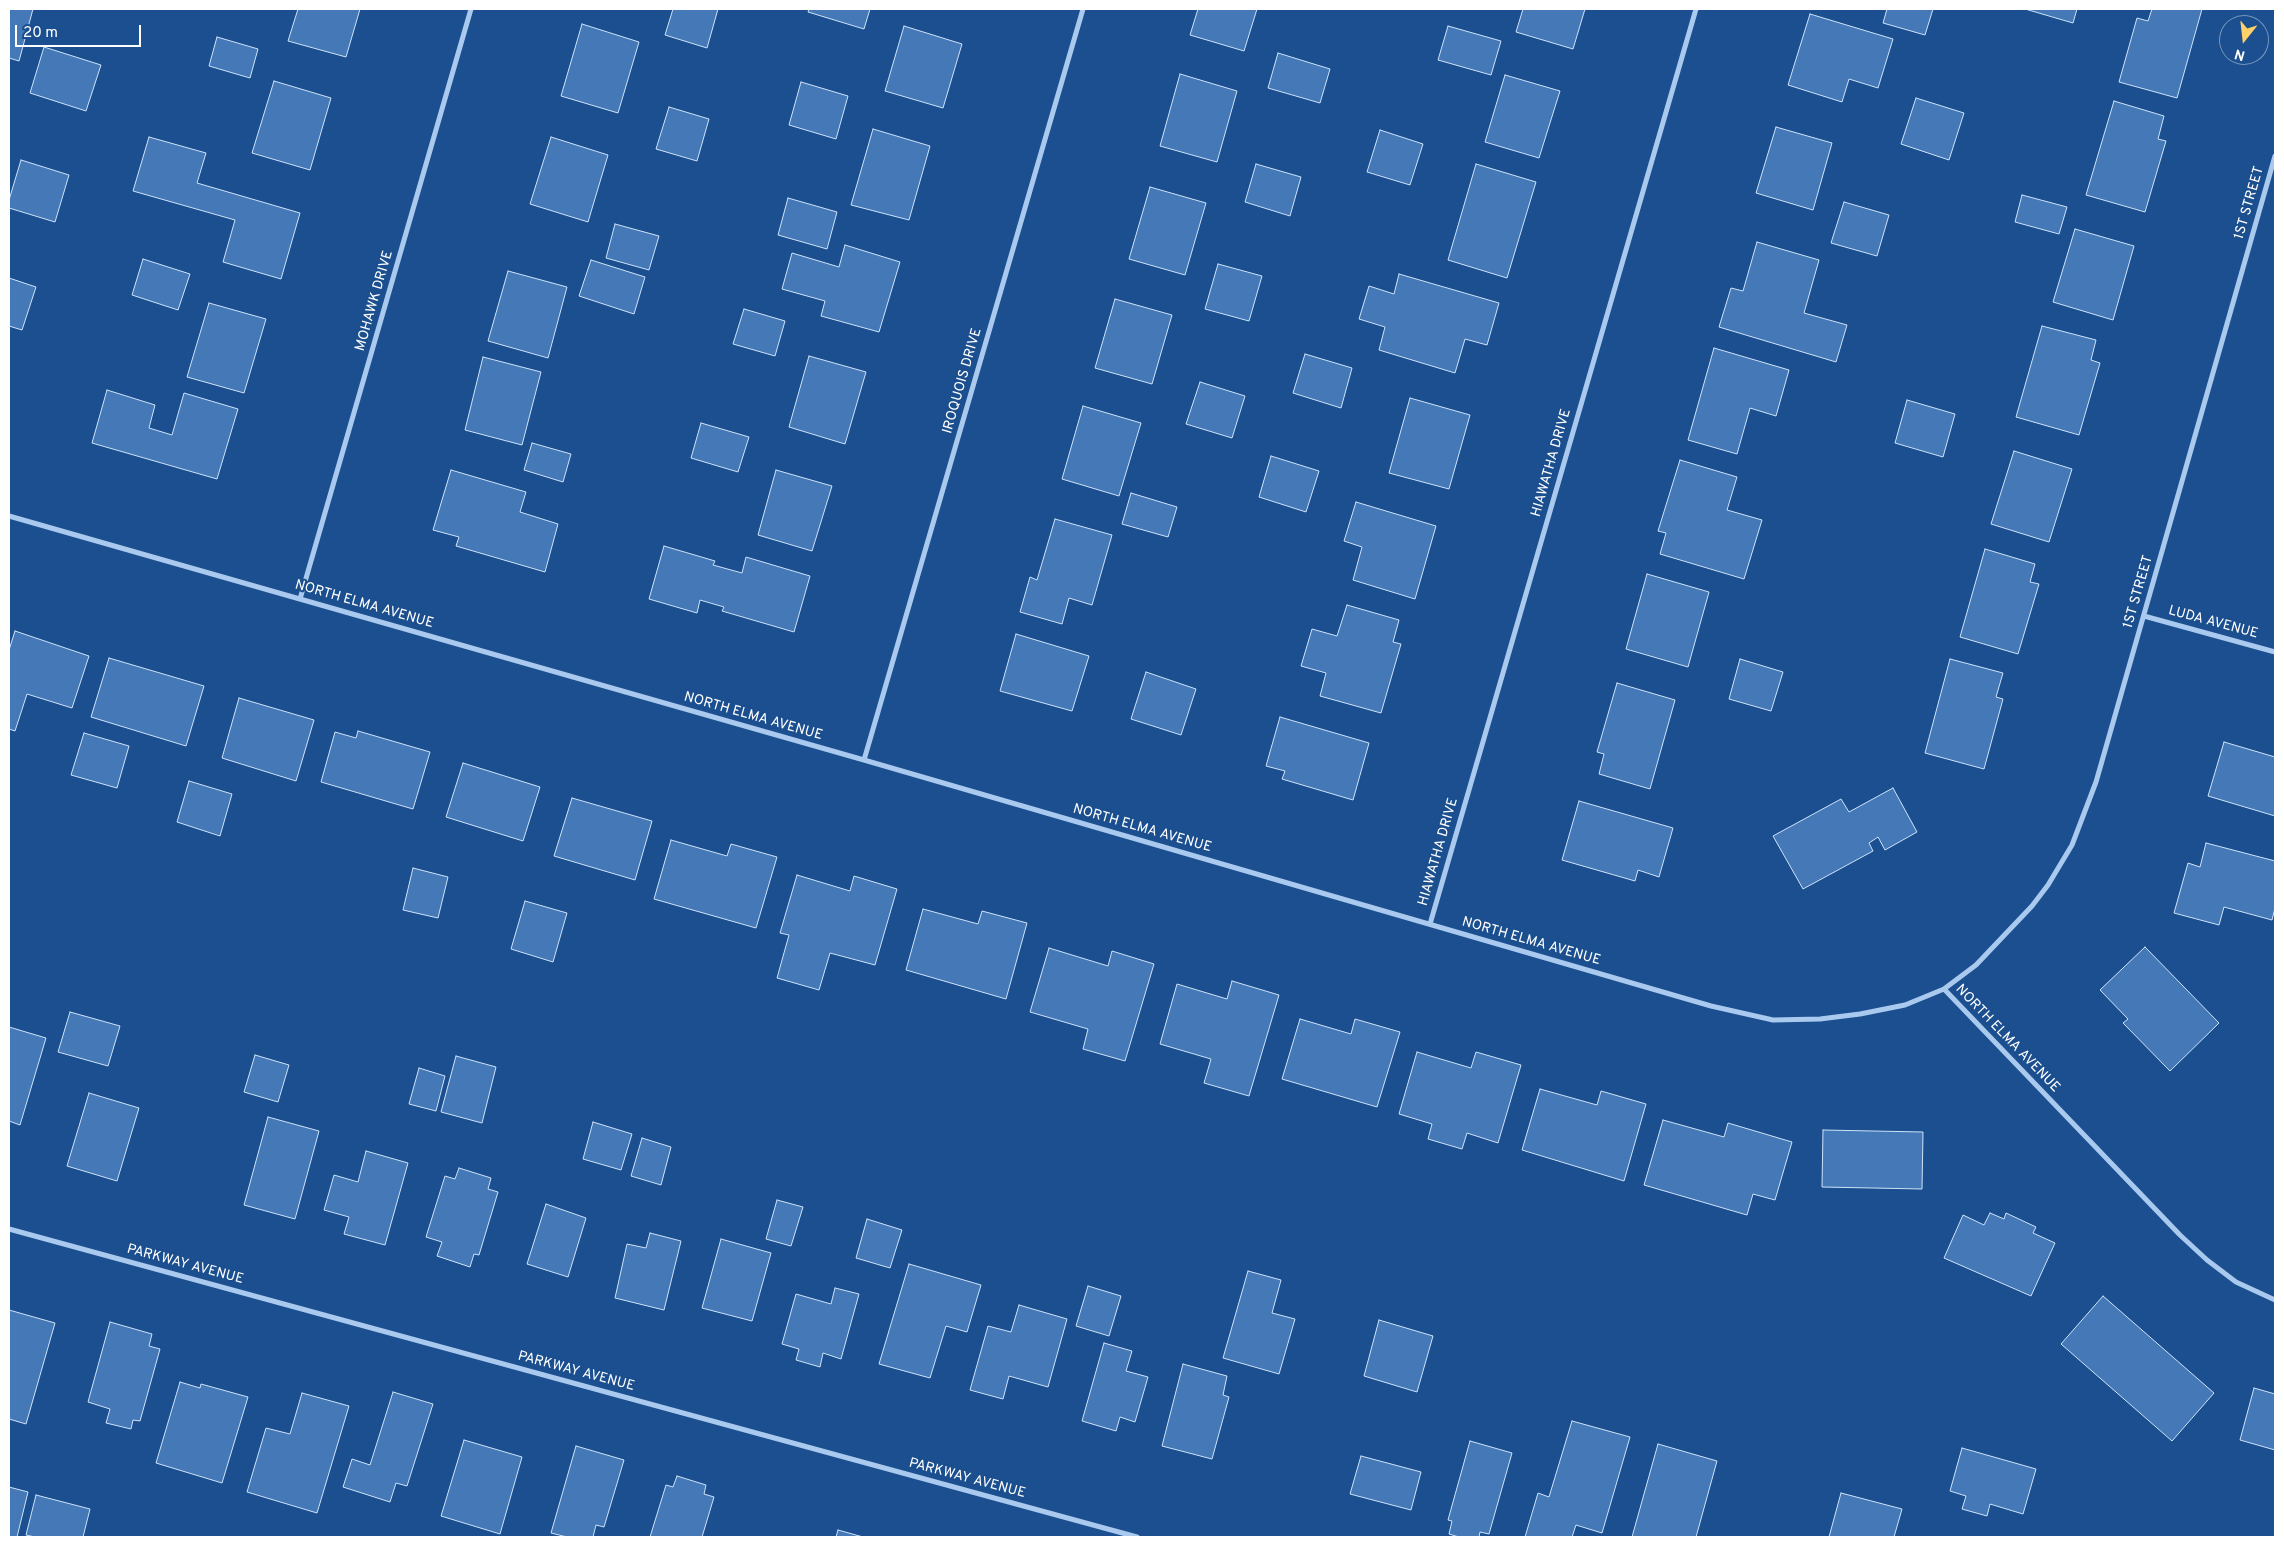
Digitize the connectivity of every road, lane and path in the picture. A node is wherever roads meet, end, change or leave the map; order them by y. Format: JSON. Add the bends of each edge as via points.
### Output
{"nodes":[{"id":1,"x":471,"y":9,"type":"edge"},
{"id":2,"x":1083,"y":9,"type":"edge"},
{"id":3,"x":1696,"y":9,"type":"edge"},
{"id":4,"x":2275,"y":156,"type":"edge"},
{"id":5,"x":9,"y":516,"type":"edge"},
{"id":6,"x":300,"y":599,"type":"junction"},
{"id":7,"x":2144,"y":616,"type":"junction"},
{"id":8,"x":2275,"y":652,"type":"edge"},
{"id":9,"x":864,"y":760,"type":"junction"},
{"id":10,"x":1430,"y":924,"type":"junction"},
{"id":11,"x":1944,"y":989,"type":"junction"},
{"id":12,"x":9,"y":1229,"type":"edge"},
{"id":13,"x":2275,"y":1300,"type":"edge"},
{"id":14,"x":1137,"y":1537,"type":"edge"}],
"edges":[{"from":1,"to":6,"type":"street","name":"MOHAWK DRIVE"},
{"from":2,"to":9,"type":"street","name":"IROQUOIS DRIVE"},
{"from":3,"to":10,"type":"street","name":"HIAWATHA DRIVE"},
{"from":4,"to":7,"type":"street","name":"1ST STREET"},
{"from":5,"to":6,"type":"street","name":"NORTH ELMA AVENUE"},
{"from":6,"to":9,"type":"street","name":"NORTH ELMA AVENUE"},
{"from":7,"to":8,"type":"street","name":"LUDA AVENUE"},
{"from":7,"to":11,"type":"street","name":"1ST STREET","via":[[2096,782],[2072,845],[2048,886],[2016,925],[1976,965]]},
{"from":9,"to":10,"type":"street","name":"NORTH ELMA AVENUE"},
{"from":10,"to":11,"type":"street","name":"NORTH ELMA AVENUE","via":[[1711,1006],[1773,1020],[1860,1014],[1905,1005]]},
{"from":11,"to":13,"type":"street","name":"NORTH ELMA AVENUE","via":[[2180,1235],[2236,1282]]},
{"from":12,"to":14,"type":"street","name":"PARKWAY AVENUE"}]}
